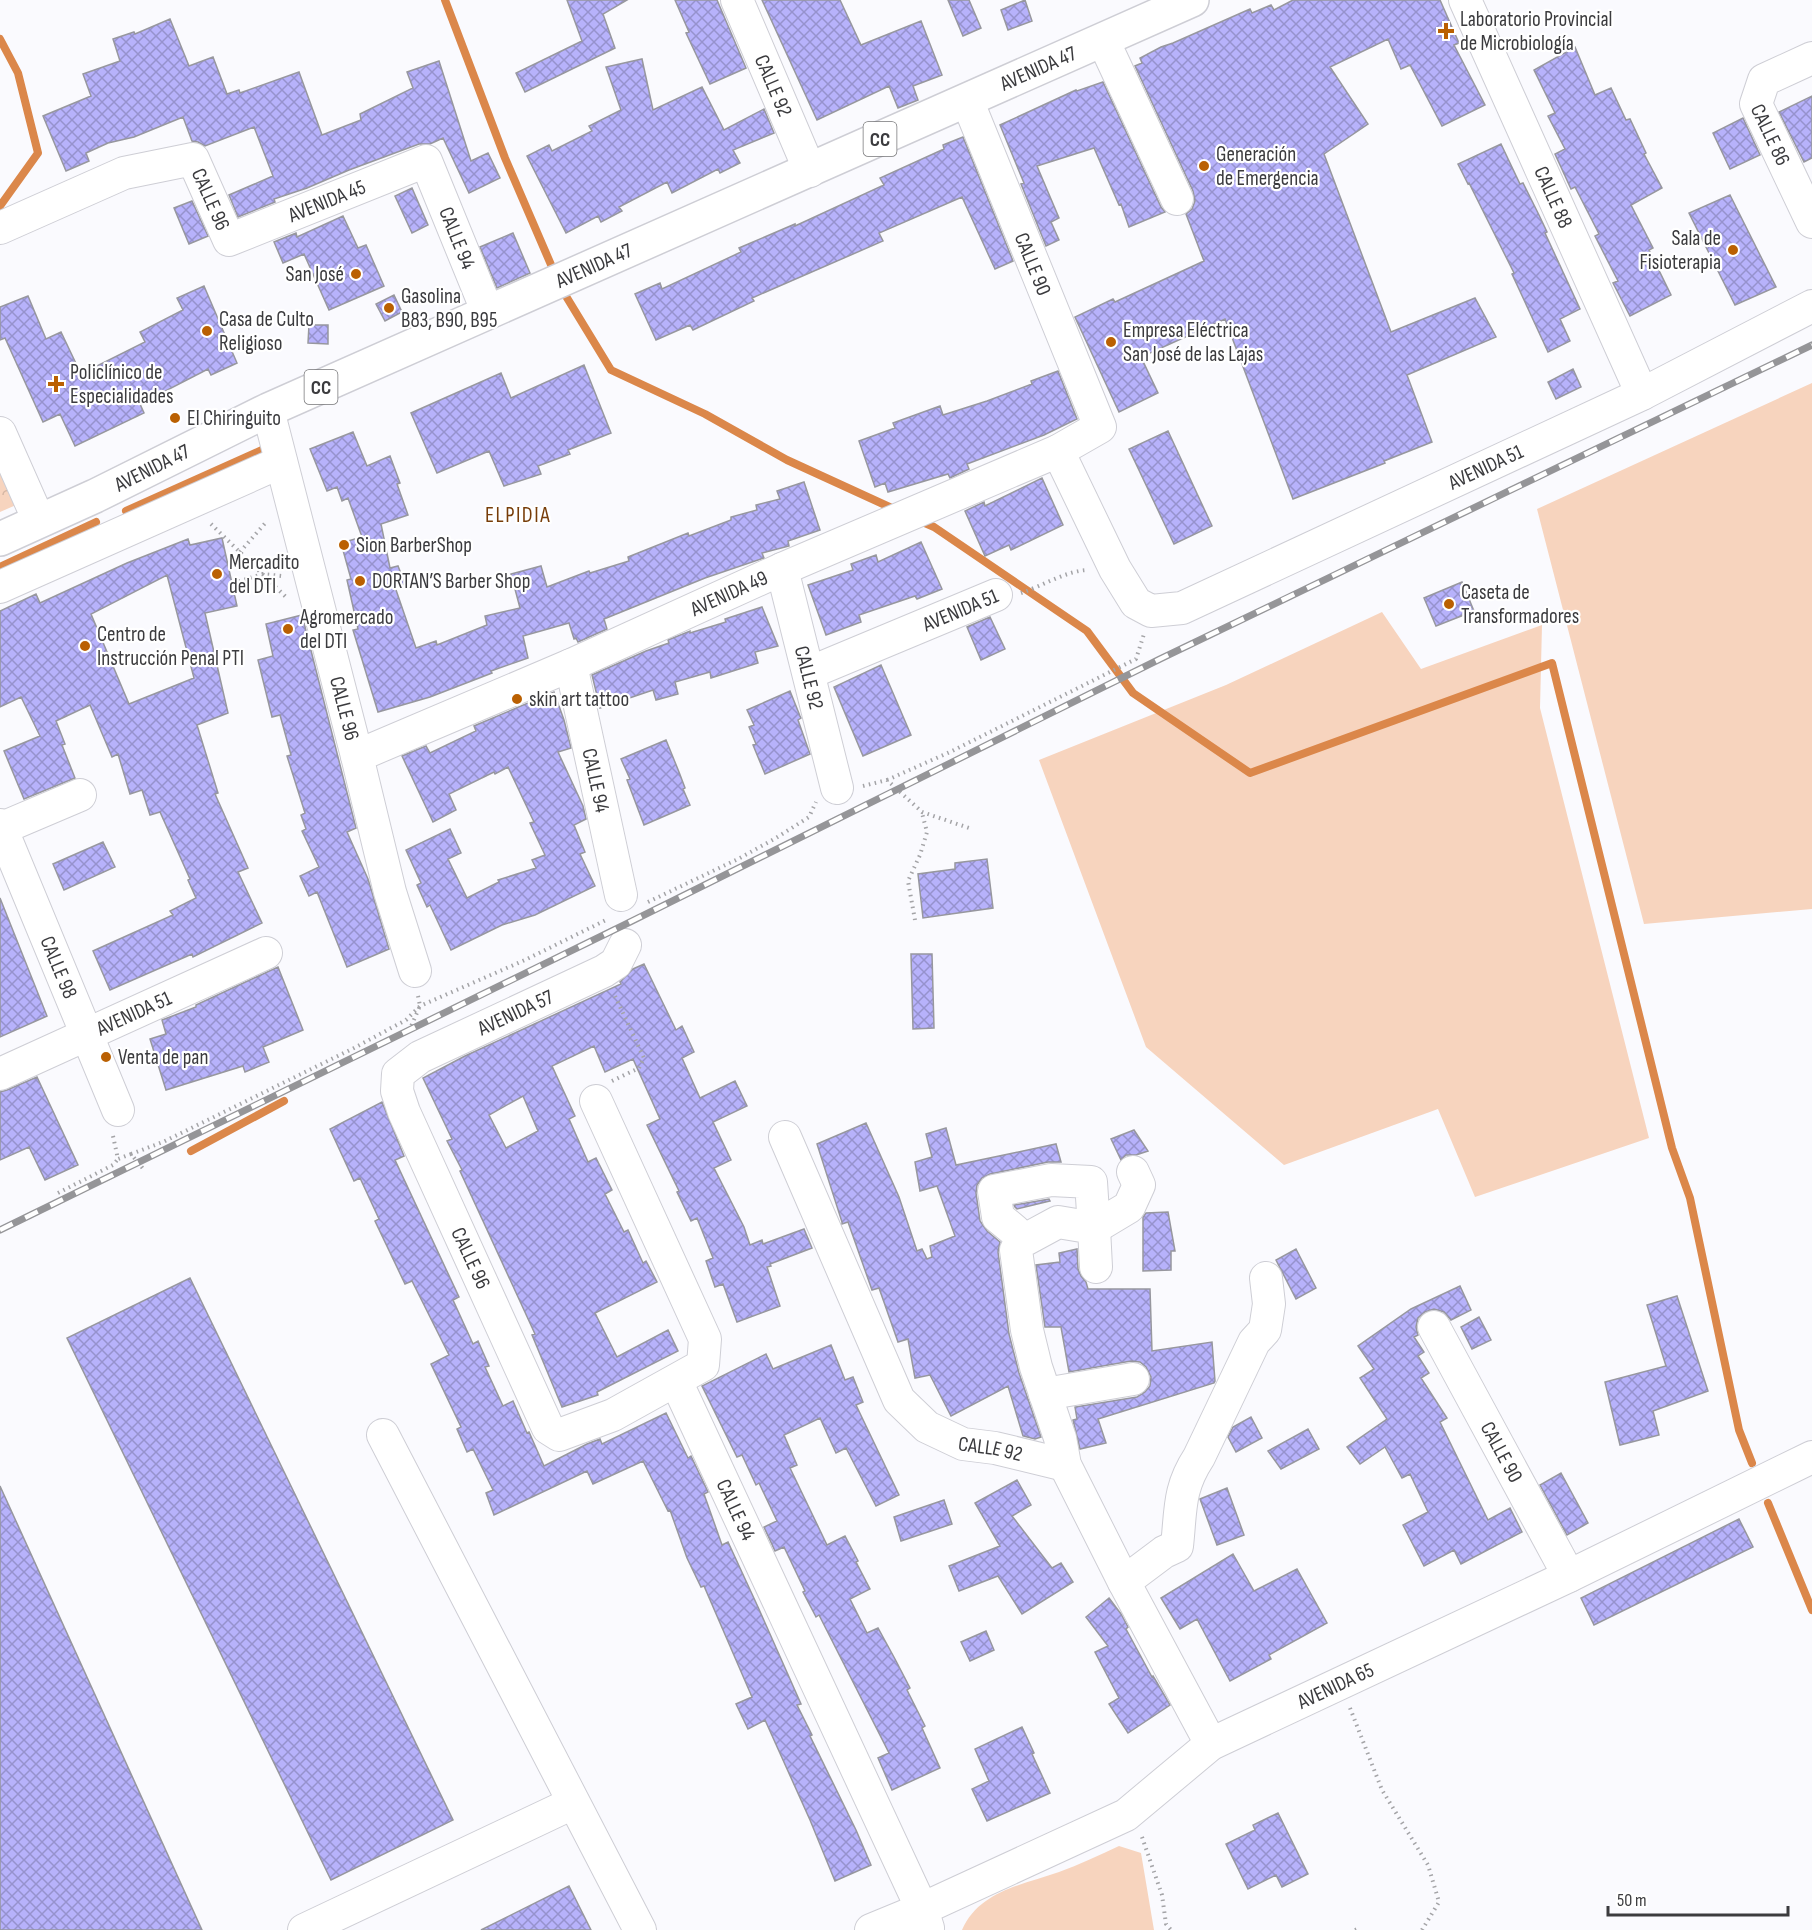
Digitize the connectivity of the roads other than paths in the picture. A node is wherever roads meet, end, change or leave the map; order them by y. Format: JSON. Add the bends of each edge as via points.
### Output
{"nodes":[{"id":1,"x":737,"y":0,"type":"edge"},
{"id":2,"x":1192,"y":0,"type":"edge"},
{"id":3,"x":1465,"y":0,"type":"edge"},
{"id":4,"x":1103,"y":40,"type":"junction"},
{"id":5,"x":1812,"y":58,"type":"edge"},
{"id":6,"x":967,"y":100,"type":"junction"},
{"id":7,"x":426,"y":161,"type":"joint"},
{"id":8,"x":810,"y":171,"type":"junction"},
{"id":9,"x":1177,"y":199,"type":"dead end"},
{"id":10,"x":1812,"y":222,"type":"edge"},
{"id":11,"x":0,"y":228,"type":"edge"},
{"id":12,"x":229,"y":240,"type":"joint"},
{"id":13,"x":1812,"y":306,"type":"edge"},
{"id":14,"x":488,"y":313,"type":"junction"},
{"id":15,"x":1642,"y":394,"type":"junction"},
{"id":16,"x":268,"y":410,"type":"junction"},
{"id":17,"x":1100,"y":427,"type":"joint"},
{"id":18,"x":0,"y":433,"type":"edge"},
{"id":19,"x":1058,"y":451,"type":"junction"},
{"id":20,"x":284,"y":476,"type":"junction"},
{"id":21,"x":95,"y":496,"type":"junction"},
{"id":22,"x":39,"y":521,"type":"junction"},
{"id":23,"x":113,"y":538,"type":"junction"},
{"id":24,"x":0,"y":539,"type":"edge"},
{"id":25,"x":782,"y":569,"type":"junction"},
{"id":26,"x":0,"y":587,"type":"edge"},
{"id":27,"x":996,"y":595,"type":"road end"},
{"id":28,"x":571,"y":665,"type":"junction"},
{"id":29,"x":809,"y":673,"type":"junction"},
{"id":30,"x":357,"y":756,"type":"junction"},
{"id":31,"x":835,"y":781,"type":"road end"},
{"id":32,"x":80,"y":795,"type":"dead end"},
{"id":33,"x":0,"y":827,"type":"edge"},
{"id":34,"x":625,"y":906,"type":"road end"},
{"id":35,"x":625,"y":945,"type":"dead end"},
{"id":36,"x":266,"y":953,"type":"dead end"},
{"id":37,"x":415,"y":971,"type":"road end"},
{"id":38,"x":87,"y":1035,"type":"junction"},
{"id":39,"x":0,"y":1074,"type":"edge"},
{"id":40,"x":398,"y":1074,"type":"joint"},
{"id":41,"x":596,"y":1101,"type":"road end"},
{"id":42,"x":118,"y":1110,"type":"dead end"},
{"id":43,"x":784,"y":1137,"type":"dead end"},
{"id":44,"x":1133,"y":1172,"type":"dead end"},
{"id":45,"x":1094,"y":1228,"type":"junction"},
{"id":46,"x":1015,"y":1232,"type":"dead end"},
{"id":47,"x":1096,"y":1268,"type":"dead end"},
{"id":48,"x":1266,"y":1278,"type":"dead end"},
{"id":49,"x":1434,"y":1327,"type":"dead end"},
{"id":50,"x":1133,"y":1379,"type":"dead end"},
{"id":51,"x":676,"y":1381,"type":"junction"},
{"id":52,"x":1045,"y":1394,"type":"junction"},
{"id":53,"x":383,"y":1435,"type":"dead end"},
{"id":54,"x":1812,"y":1457,"type":"edge"},
{"id":55,"x":1065,"y":1465,"type":"junction"},
{"id":56,"x":1569,"y":1576,"type":"junction"},
{"id":57,"x":1125,"y":1582,"type":"junction"},
{"id":58,"x":1211,"y":1744,"type":"junction"},
{"id":59,"x":573,"y":1803,"type":"junction"},
{"id":60,"x":925,"y":1919,"type":"edge"},
{"id":61,"x":303,"y":1930,"type":"edge"},
{"id":62,"x":640,"y":1930,"type":"edge"},
{"id":63,"x":871,"y":1930,"type":"edge"}],
"edges":[{"from":1,"to":8,"type":"street","name":"CALLE 92"},
{"from":2,"to":4,"type":"main road","name":"AVENIDA 47","number":"CC"},
{"from":3,"to":15,"type":"street","name":"CALLE 88"},
{"from":4,"to":6,"type":"main road","name":"AVENIDA 47","number":"CC"},
{"from":4,"to":9,"type":"street"},
{"from":5,"to":10,"type":"street","name":"CALLE 86","via":[[1764,80],[1756,104]]},
{"from":6,"to":8,"type":"main road","name":"AVENIDA 47","number":"CC"},
{"from":6,"to":17,"type":"street","name":"CALLE 90"},
{"from":7,"to":12,"type":"street","name":"AVENIDA 45"},
{"from":7,"to":14,"type":"street","name":"CALLE 94"},
{"from":8,"to":14,"type":"main road","name":"AVENIDA 47","number":"CC"},
{"from":11,"to":12,"type":"street","name":"CALLE 96","via":[[124,173],[193,159]]},
{"from":13,"to":15,"type":"street","name":"AVENIDA 51"},
{"from":14,"to":16,"type":"main road","name":"AVENIDA 47","number":"CC"},
{"from":15,"to":19,"type":"street","name":"AVENIDA 51","via":[[1182,608],[1151,612],[1136,603],[1115,569]]},
{"from":16,"to":20,"type":"street","name":"CALLE 96"},
{"from":16,"to":21,"type":"main road","name":"AVENIDA 47","number":"CC"},
{"from":17,"to":19,"type":"street","name":"AVENIDA 49"},
{"from":18,"to":22,"type":"street"},
{"from":19,"to":25,"type":"street","name":"AVENIDA 49"},
{"from":20,"to":23,"type":"street","via":[[189,503]]},
{"from":20,"to":30,"type":"street","name":"CALLE 96"},
{"from":21,"to":22,"type":"main road","name":"AVENIDA 47","number":"CC"},
{"from":21,"to":23,"type":"street"},
{"from":22,"to":24,"type":"main road","name":"AVENIDA 47","number":"CC"},
{"from":23,"to":26,"type":"street"},
{"from":25,"to":28,"type":"street","name":"AVENIDA 49"},
{"from":25,"to":29,"type":"street","name":"CALLE 92"},
{"from":27,"to":29,"type":"street","name":"AVENIDA 51"},
{"from":28,"to":30,"type":"street","name":"AVENIDA 49"},
{"from":28,"to":34,"type":"street","name":"CALLE 94"},
{"from":29,"to":31,"type":"street","name":"CALLE 92"},
{"from":30,"to":37,"type":"street","name":"CALLE 96","via":[[390,892]]},
{"from":32,"to":33,"type":"street"},
{"from":33,"to":38,"type":"street","name":"CALLE 98"},
{"from":35,"to":40,"type":"street","name":"AVENIDA 57","via":[[616,963],[604,971],[420,1057]]},
{"from":36,"to":38,"type":"street","name":"AVENIDA 51"},
{"from":38,"to":39,"type":"street","name":"AVENIDA 51"},
{"from":38,"to":42,"type":"street","name":"CALLE 98"},
{"from":40,"to":51,"type":"street","name":"CALLE 96","via":[[397,1090],[404,1112],[548,1428],[558,1435],[613,1415]]},
{"from":41,"to":51,"type":"street","via":[[705,1339],[703,1365]]},
{"from":43,"to":55,"type":"street","name":"CALLE 92","via":[[899,1400],[927,1427],[963,1444]]},
{"from":44,"to":45,"type":"street","via":[[1139,1185],[1129,1207]]},
{"from":45,"to":46,"type":"street","via":[[1091,1182],[1051,1180],[994,1191],[998,1217]]},
{"from":45,"to":47,"type":"street"},
{"from":45,"to":52,"type":"street","via":[[1059,1222],[1021,1242],[1016,1250],[1027,1330]]},
{"from":48,"to":57,"type":"street","via":[[1269,1304],[1265,1330],[1254,1342],[1188,1474],[1182,1493],[1178,1546]]},
{"from":49,"to":56,"type":"street","name":"CALLE 90"},
{"from":50,"to":52,"type":"street"},
{"from":51,"to":60,"type":"street","name":"CALLE 94"},
{"from":52,"to":55,"type":"street"},
{"from":53,"to":59,"type":"street"},
{"from":54,"to":56,"type":"street","name":"AVENIDA 65"},
{"from":55,"to":57,"type":"street"},
{"from":56,"to":58,"type":"street","name":"AVENIDA 65"},
{"from":57,"to":58,"type":"street"},
{"from":58,"to":60,"type":"street","name":"AVENIDA 65","via":[[1126,1815]]},
{"from":59,"to":61,"type":"street"},
{"from":59,"to":62,"type":"street"},
{"from":60,"to":63,"type":"street","name":"AVENIDA 65"}]}
